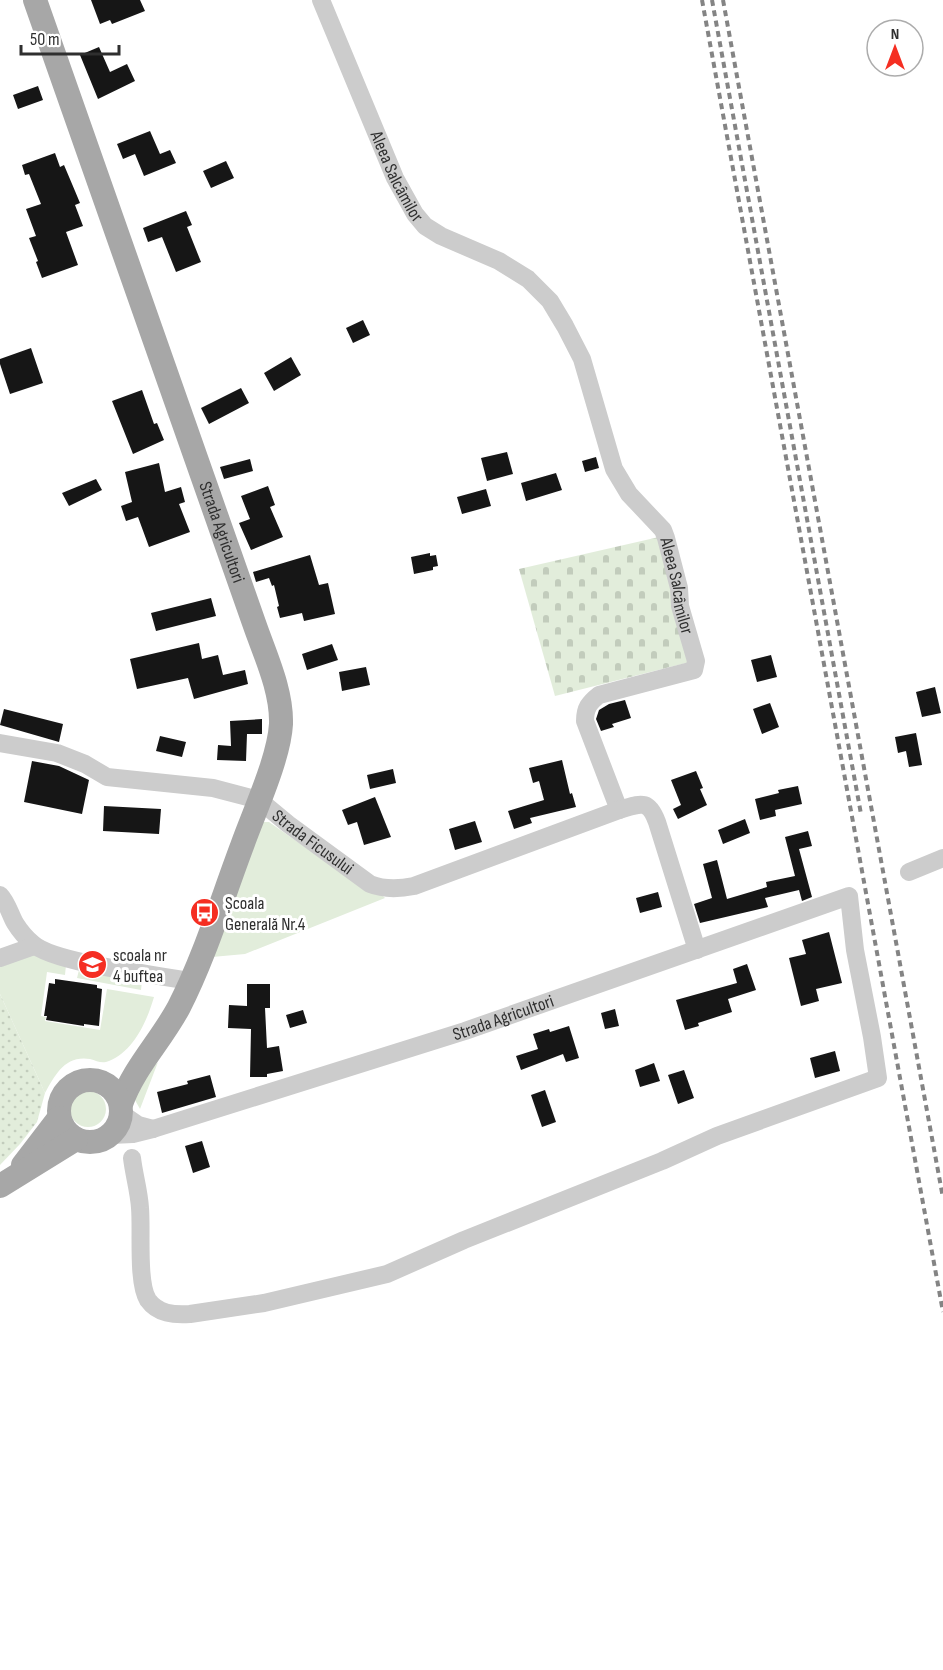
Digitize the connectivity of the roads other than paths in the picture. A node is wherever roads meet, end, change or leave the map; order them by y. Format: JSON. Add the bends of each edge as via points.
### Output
{"nodes":[{"id":1,"x":34,"y":0,"type":"edge"},
{"id":2,"x":321,"y":0,"type":"edge"},
{"id":3,"x":0,"y":743,"type":"edge"},
{"id":4,"x":259,"y":800,"type":"junction"},
{"id":5,"x":619,"y":810,"type":"junction"},
{"id":6,"x":943,"y":858,"type":"edge"},
{"id":7,"x":909,"y":872,"type":"dead end"},
{"id":8,"x":0,"y":895,"type":"edge"},
{"id":9,"x":34,"y":946,"type":"junction"},
{"id":10,"x":697,"y":950,"type":"junction"},
{"id":11,"x":0,"y":958,"type":"edge"},
{"id":12,"x":190,"y":981,"type":"junction"},
{"id":13,"x":144,"y":1058,"type":"junction"},
{"id":14,"x":103,"y":1082,"type":"junction"},
{"id":15,"x":59,"y":1118,"type":"junction"},
{"id":16,"x":118,"y":1118,"type":"junction"},
{"id":17,"x":76,"y":1139,"type":"junction"},
{"id":18,"x":132,"y":1158,"type":"dead end"},
{"id":19,"x":7,"y":1181,"type":"edge"}],
"edges":[{"from":1,"to":4,"type":"main road","name":"Strada Agricultori","via":[[277,692],[280,733]]},
{"from":2,"to":5,"type":"street","name":"Aleea Salcâmilor","via":[[395,178],[415,214],[441,237],[499,261],[528,279],[550,301],[582,359],[614,470],[666,538],[696,661],[694,670],[599,695],[585,711],[585,721]]},
{"from":3,"to":4,"type":"street","name":"Strada Ficusului","via":[[57,753],[107,777],[213,788]]},
{"from":4,"to":5,"type":"street","name":"Strada Ficusului","via":[[370,884],[393,889],[414,886]]},
{"from":4,"to":12,"type":"main road","name":"Strada Agricultori"},
{"from":5,"to":10,"type":"street","via":[[640,804],[653,812]]},
{"from":6,"to":7,"type":"street"},
{"from":8,"to":9,"type":"street","via":[[15,923]]},
{"from":9,"to":11,"type":"street"},
{"from":9,"to":12,"type":"street","via":[[72,960]]},
{"from":10,"to":16,"type":"street","name":"Strada Agricultori","via":[[465,1031],[153,1129],[133,1134]]},
{"from":10,"to":18,"type":"street","name":"Strada Agricultori","via":[[849,896],[878,1078],[717,1136],[403,1269],[264,1303],[190,1314],[161,1311],[143,1289],[140,1204]]},
{"from":12,"to":13,"type":"main road","name":"Strada Agricultori","via":[[163,1035]]},
{"from":13,"to":14,"type":"main road","name":"Strada Agricultori"},
{"from":13,"to":16,"type":"main road","name":"Strada Agricultori","via":[[127,1087]]},
{"from":14,"to":15,"type":"main road","via":[[90,1080],[72,1085],[61,1099]]},
{"from":14,"to":16,"type":"main road","via":[[114,1090]]},
{"from":15,"to":17,"type":"main road"},
{"from":15,"to":19,"type":"main road"},
{"from":16,"to":17,"type":"main road","via":[[94,1142]]},
{"from":17,"to":19,"type":"main road"}]}
